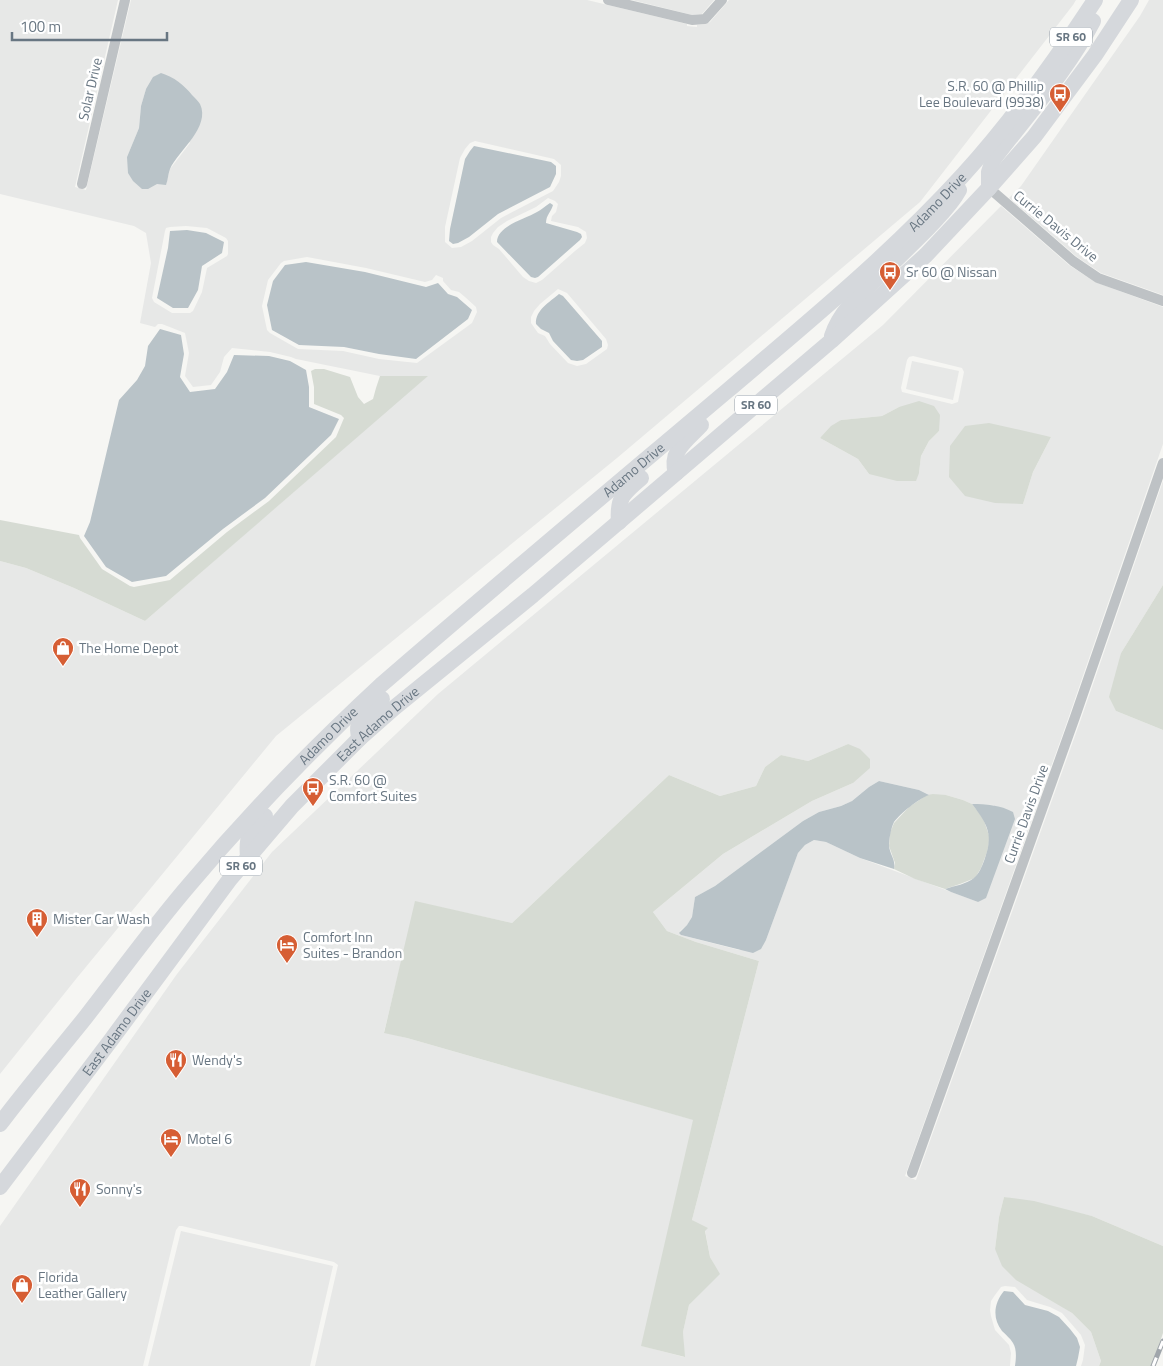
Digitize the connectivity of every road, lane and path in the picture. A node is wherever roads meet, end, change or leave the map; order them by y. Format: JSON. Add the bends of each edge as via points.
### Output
{"nodes":[{"id":1,"x":125,"y":0,"type":"edge"},
{"id":2,"x":608,"y":0,"type":"edge"},
{"id":3,"x":722,"y":0,"type":"edge"},
{"id":4,"x":1096,"y":0,"type":"edge"},
{"id":5,"x":1131,"y":0,"type":"edge"},
{"id":6,"x":962,"y":176,"type":"junction"},
{"id":7,"x":82,"y":184,"type":"dead end"},
{"id":8,"x":990,"y":188,"type":"junction"},
{"id":9,"x":1163,"y":301,"type":"edge"},
{"id":10,"x":831,"y":341,"type":"junction"},
{"id":11,"x":718,"y":399,"type":"junction"},
{"id":12,"x":648,"y":458,"type":"junction"},
{"id":13,"x":1163,"y":462,"type":"edge"},
{"id":14,"x":676,"y":473,"type":"junction"},
{"id":15,"x":619,"y":522,"type":"junction"},
{"id":16,"x":482,"y":598,"type":"junction"},
{"id":17,"x":344,"y":720,"type":"junction"},
{"id":18,"x":360,"y":738,"type":"junction"},
{"id":19,"x":248,"y":857,"type":"junction"},
{"id":20,"x":0,"y":1124,"type":"edge"},
{"id":21,"x":912,"y":1173,"type":"dead end"},
{"id":22,"x":0,"y":1188,"type":"edge"}],
"edges":[{"from":1,"to":7,"type":"street","name":"Solar Drive"},
{"from":2,"to":3,"type":"street","via":[[692,20],[705,19]]},
{"from":4,"to":6,"type":"main road","name":"Adamo Drive","number":"SR 60","via":[[1032,90]]},
{"from":4,"to":8,"type":"main road","via":[[1096,14],[1080,44],[993,160],[989,172]]},
{"from":5,"to":8,"type":"main road","name":"Adamo Drive","number":"SR 60","via":[[1063,99]]},
{"from":6,"to":10,"type":"main road","via":[[960,189],[947,208],[858,296],[835,326]]},
{"from":6,"to":11,"type":"main road","name":"Adamo Drive","number":"SR 60","via":[[862,274]]},
{"from":8,"to":9,"type":"street","name":"Currie Davis Drive","via":[[1073,261],[1098,278]]},
{"from":8,"to":10,"type":"main road","name":"Adamo Drive","number":"SR 60","via":[[926,255]]},
{"from":10,"to":14,"type":"main road","name":"Adamo Drive","number":"SR 60"},
{"from":11,"to":12,"type":"main road","name":"Adamo Drive","number":"SR 60"},
{"from":11,"to":14,"type":"main road","via":[[702,424],[680,446],[673,466]]},
{"from":12,"to":15,"type":"main road","via":[[646,471],[621,498]]},
{"from":12,"to":16,"type":"main road","name":"Adamo Drive","number":"SR 60"},
{"from":13,"to":21,"type":"street","name":"Currie Davis Drive"},
{"from":14,"to":15,"type":"main road","name":"East Adamo Drive","number":"SR 60"},
{"from":15,"to":18,"type":"main road","name":"East Adamo Drive","number":"SR 60"},
{"from":16,"to":17,"type":"main road","name":"Adamo Drive","number":"SR 60"},
{"from":16,"to":18,"type":"main road","via":[[475,618],[364,716],[359,724]]},
{"from":17,"to":19,"type":"main road","via":[[336,739],[253,829],[246,841]]},
{"from":17,"to":20,"type":"main road","name":"Adamo Drive","number":"SR 60","via":[[261,803],[191,882]]},
{"from":18,"to":19,"type":"main road","name":"East Adamo Drive","number":"SR 60","via":[[292,806]]},
{"from":19,"to":22,"type":"main road","name":"East Adamo Drive","number":"SR 60"}]}
